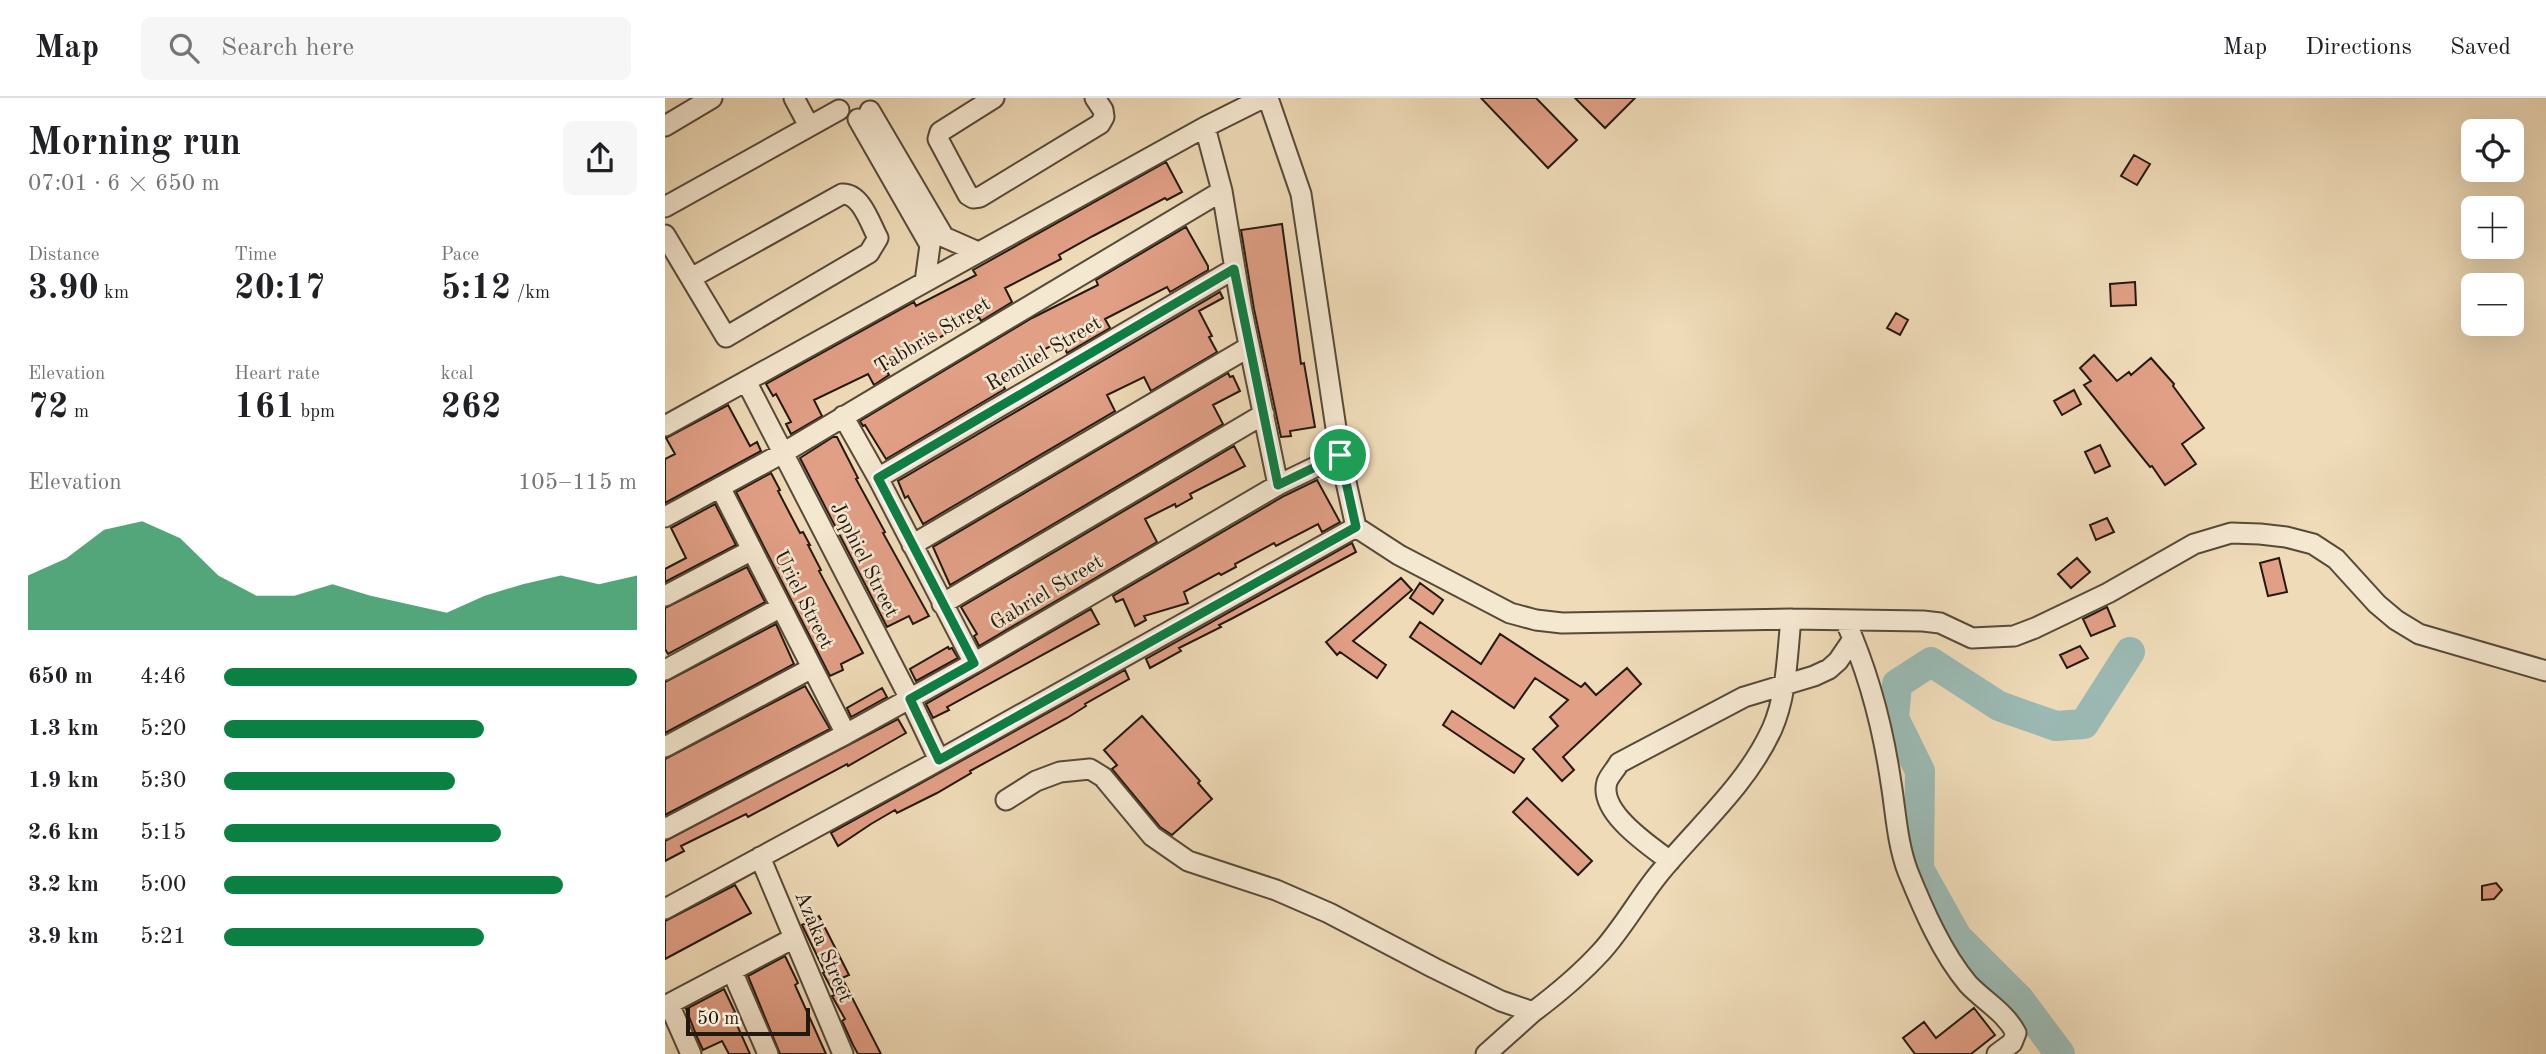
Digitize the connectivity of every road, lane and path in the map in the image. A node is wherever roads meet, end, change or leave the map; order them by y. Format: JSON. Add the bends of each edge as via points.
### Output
{"nodes":[{"id":1,"x":712,"y":98,"type":"edge"},
{"id":2,"x":794,"y":98,"type":"edge"},
{"id":3,"x":994,"y":98,"type":"edge"},
{"id":4,"x":1095,"y":98,"type":"edge"},
{"id":5,"x":1266,"y":98,"type":"edge"},
{"id":6,"x":839,"y":104,"type":"edge"},
{"id":7,"x":867,"y":109,"type":"edge"},
{"id":8,"x":665,"y":126,"type":"edge"},
{"id":9,"x":809,"y":126,"type":"junction"},
{"id":10,"x":1205,"y":127,"type":"junction"},
{"id":11,"x":1221,"y":191,"type":"junction"},
{"id":12,"x":665,"y":207,"type":"edge"},
{"id":13,"x":665,"y":235,"type":"edge"},
{"id":14,"x":937,"y":241,"type":"junction"},
{"id":15,"x":978,"y":252,"type":"junction"},
{"id":16,"x":1234,"y":269,"type":"junction"},
{"id":17,"x":691,"y":278,"type":"junction"},
{"id":18,"x":925,"y":282,"type":"junction"},
{"id":19,"x":1249,"y":348,"type":"junction"},
{"id":20,"x":746,"y":381,"type":"junction"},
{"id":21,"x":1264,"y":414,"type":"junction"},
{"id":22,"x":843,"y":416,"type":"junction"},
{"id":23,"x":665,"y":426,"type":"edge"},
{"id":24,"x":783,"y":453,"type":"junction"},
{"id":25,"x":1340,"y":455,"type":"junction"},
{"id":26,"x":878,"y":478,"type":"junction"},
{"id":27,"x":1278,"y":485,"type":"junction"},
{"id":28,"x":720,"y":487,"type":"junction"},
{"id":29,"x":665,"y":517,"type":"edge"},
{"id":30,"x":1356,"y":527,"type":"junction"},
{"id":31,"x":912,"y":545,"type":"junction"},
{"id":32,"x":752,"y":550,"type":"junction"},
{"id":33,"x":665,"y":596,"type":"edge"},
{"id":34,"x":942,"y":604,"type":"junction"},
{"id":35,"x":781,"y":607,"type":"junction"},
{"id":36,"x":1791,"y":619,"type":"junction"},
{"id":37,"x":1845,"y":620,"type":"junction"},
{"id":38,"x":1853,"y":639,"type":"junction"},
{"id":39,"x":974,"y":663,"type":"junction"},
{"id":40,"x":812,"y":668,"type":"junction"},
{"id":41,"x":665,"y":670,"type":"edge"},
{"id":42,"x":2546,"y":671,"type":"edge"},
{"id":43,"x":1784,"y":684,"type":"junction"},
{"id":44,"x":910,"y":699,"type":"junction"},
{"id":45,"x":846,"y":734,"type":"junction"},
{"id":46,"x":665,"y":747,"type":"edge"},
{"id":47,"x":939,"y":760,"type":"junction"},
{"id":48,"x":1006,"y":800,"type":"dead end"},
{"id":49,"x":665,"y":829,"type":"edge"},
{"id":50,"x":760,"y":857,"type":"junction"},
{"id":51,"x":1670,"y":861,"type":"junction"},
{"id":52,"x":665,"y":909,"type":"edge"},
{"id":53,"x":794,"y":938,"type":"junction"},
{"id":54,"x":732,"y":971,"type":"junction"},
{"id":55,"x":667,"y":1005,"type":"edge"},
{"id":56,"x":1533,"y":1012,"type":"junction"},
{"id":57,"x":691,"y":1054,"type":"edge"},
{"id":58,"x":768,"y":1054,"type":"edge"},
{"id":59,"x":843,"y":1054,"type":"edge"},
{"id":60,"x":1486,"y":1054,"type":"edge"},
{"id":61,"x":1997,"y":1054,"type":"edge"}],
"edges":[{"from":1,"to":8,"type":"street"},
{"from":2,"to":9,"type":"street"},
{"from":3,"to":4,"type":"street","via":[[940,132],[938,139],[973,198],[1100,124],[1103,110]]},
{"from":5,"to":10,"type":"street"},
{"from":5,"to":25,"type":"street","via":[[1301,194]]},
{"from":6,"to":7,"type":"street","via":[[846,117]]},
{"from":6,"to":9,"type":"street"},
{"from":7,"to":14,"type":"street"},
{"from":9,"to":12,"type":"street"},
{"from":10,"to":11,"type":"street"},
{"from":10,"to":15,"type":"street"},
{"from":11,"to":16,"type":"street"},
{"from":11,"to":22,"type":"street","name":"Tabbris Street"},
{"from":13,"to":17,"type":"street"},
{"from":14,"to":15,"type":"street"},
{"from":14,"to":18,"type":"street"},
{"from":15,"to":18,"type":"street"},
{"from":16,"to":19,"type":"street"},
{"from":16,"to":26,"type":"street","name":"Remliel Street"},
{"from":17,"to":17,"type":"street","via":[[726,337],[869,253],[877,238],[856,198],[842,194]]},
{"from":18,"to":20,"type":"street"},
{"from":19,"to":21,"type":"street"},
{"from":19,"to":31,"type":"street"},
{"from":20,"to":23,"type":"street"},
{"from":20,"to":24,"type":"street","name":"Jophiel Street"},
{"from":21,"to":27,"type":"street"},
{"from":21,"to":34,"type":"street"},
{"from":22,"to":24,"type":"street","name":"Tabbris Street"},
{"from":22,"to":26,"type":"street"},
{"from":24,"to":28,"type":"street","name":"Tabbris Street"},
{"from":24,"to":44,"type":"street","name":"Jophiel Street"},
{"from":25,"to":27,"type":"street","name":"Gabriel Street"},
{"from":25,"to":30,"type":"street"},
{"from":26,"to":31,"type":"street"},
{"from":27,"to":39,"type":"street","name":"Gabriel Street"},
{"from":28,"to":29,"type":"street","name":"Tabbris Street"},
{"from":28,"to":32,"type":"street","name":"Uriel Street"},
{"from":30,"to":36,"type":"street","via":[[1510,613],[1537,620]]},
{"from":30,"to":47,"type":"street"},
{"from":31,"to":34,"type":"street"},
{"from":32,"to":33,"type":"street"},
{"from":32,"to":35,"type":"street","name":"Uriel Street"},
{"from":34,"to":39,"type":"street"},
{"from":35,"to":40,"type":"street","name":"Uriel Street"},
{"from":35,"to":41,"type":"street"},
{"from":36,"to":37,"type":"street"},
{"from":36,"to":43,"type":"street"},
{"from":37,"to":38,"type":"street"},
{"from":37,"to":42,"type":"street","via":[[1923,621],[1940,623],[1972,638],[2014,636],[2108,593],[2194,544],[2231,533],[2260,534],[2313,544],[2336,559],[2377,604],[2419,634]]},
{"from":38,"to":43,"type":"street","via":[[1829,669]]},
{"from":38,"to":61,"type":"street","via":[[1878,721],[1907,869],[1952,961],[2016,1033],[2012,1043]]},
{"from":39,"to":44,"type":"street","name":"Gabriel Street"},
{"from":40,"to":45,"type":"street","name":"Uriel Street"},
{"from":40,"to":46,"type":"street"},
{"from":43,"to":51,"type":"street","via":[[1762,747],[1725,801]]},
{"from":43,"to":51,"type":"street","via":[[1744,697],[1647,747],[1619,763],[1606,783],[1608,804],[1632,831]]},
{"from":44,"to":45,"type":"street","name":"Gabriel Street"},
{"from":44,"to":47,"type":"street","name":"Jophiel Street"},
{"from":45,"to":49,"type":"street","name":"Gabriel Street"},
{"from":47,"to":50,"type":"street"},
{"from":48,"to":56,"type":"street","via":[[1060,772],[1090,769],[1103,777],[1152,836],[1188,861],[1318,908],[1501,1001]]},
{"from":50,"to":52,"type":"street"},
{"from":50,"to":53,"type":"street","name":"Azaka Street"},
{"from":51,"to":56,"type":"street","via":[[1602,951]]},
{"from":53,"to":54,"type":"street"},
{"from":53,"to":59,"type":"street","name":"Azaka Street"},
{"from":54,"to":55,"type":"street"},
{"from":54,"to":58,"type":"street"},
{"from":55,"to":57,"type":"street"},
{"from":56,"to":60,"type":"street"}]}
